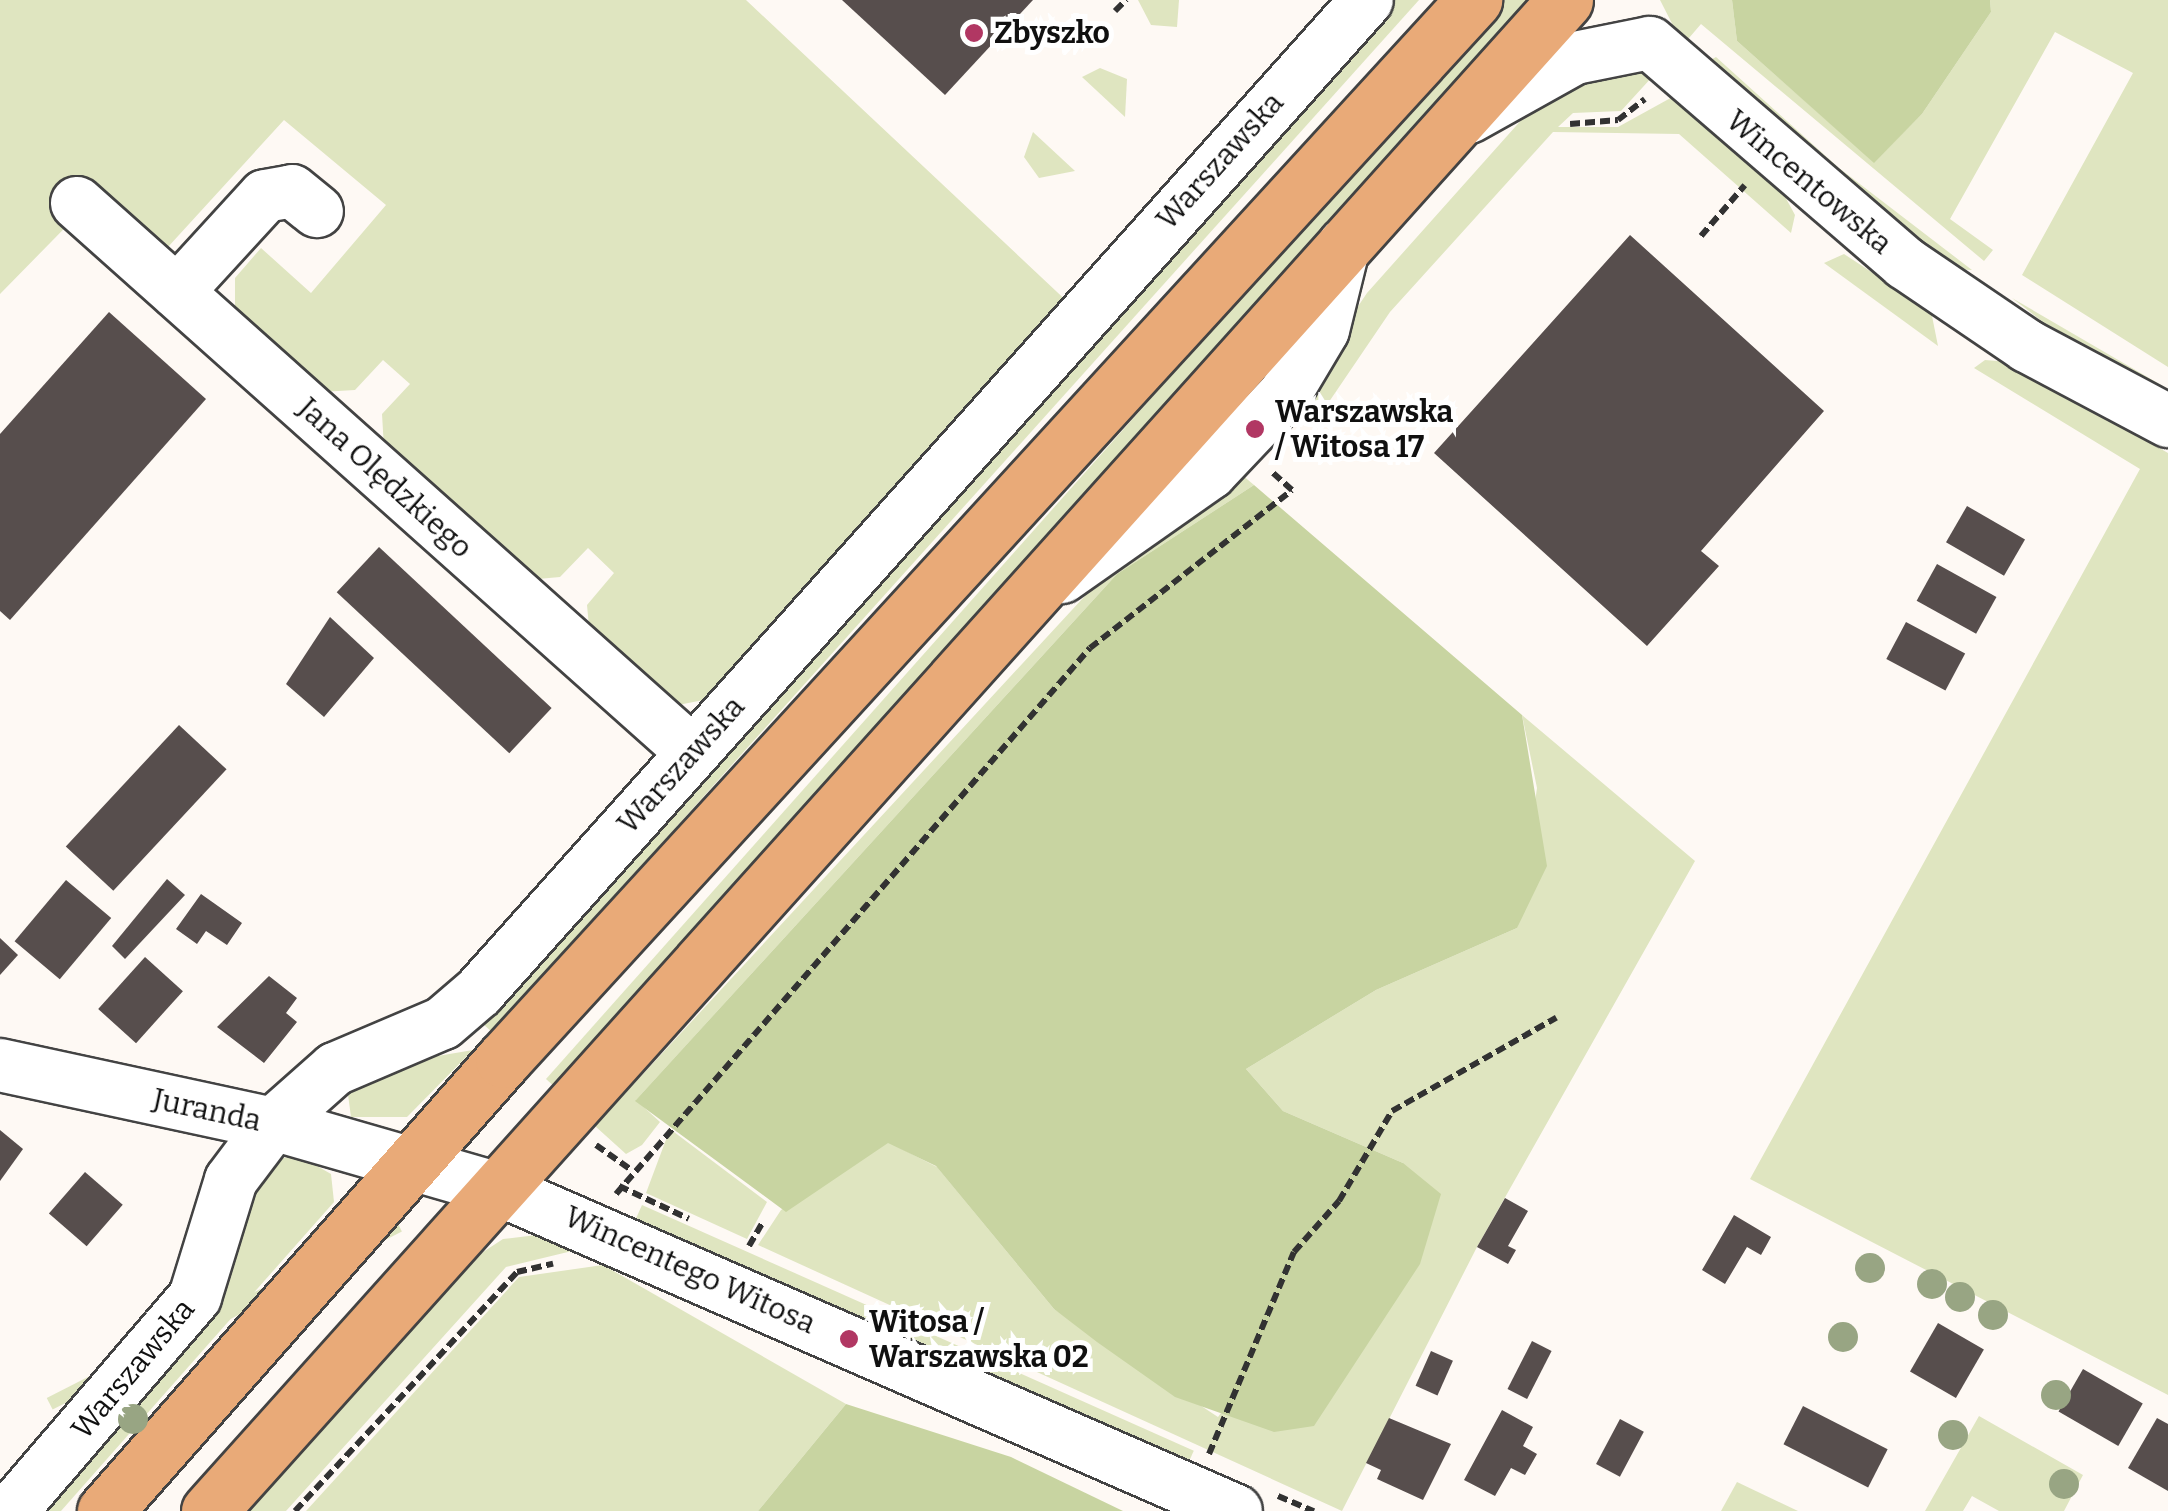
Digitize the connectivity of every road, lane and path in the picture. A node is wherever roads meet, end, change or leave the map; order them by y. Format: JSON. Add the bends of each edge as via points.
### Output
{"nodes":[{"id":1,"x":1126,"y":0,"type":"edge"},
{"id":2,"x":1366,"y":0,"type":"edge"},
{"id":3,"x":1565,"y":0,"type":"edge"},
{"id":4,"x":1115,"y":11,"type":"dead end"},
{"id":5,"x":1456,"y":13,"type":"edge"},
{"id":6,"x":1647,"y":21,"type":"edge"},
{"id":7,"x":1449,"y":130,"type":"junction"},
{"id":8,"x":1772,"y":154,"type":"junction"},
{"id":9,"x":78,"y":203,"type":"dead end"},
{"id":10,"x":317,"y":211,"type":"dead end"},
{"id":11,"x":1701,"y":236,"type":"dead end"},
{"id":12,"x":177,"y":292,"type":"junction"},
{"id":13,"x":2168,"y":422,"type":"edge"},
{"id":14,"x":1257,"y":458,"type":"dead end"},
{"id":15,"x":692,"y":752,"type":"junction"},
{"id":16,"x":1556,"y":1018,"type":"dead end"},
{"id":17,"x":0,"y":1065,"type":"edge"},
{"id":18,"x":273,"y":1124,"type":"junction"},
{"id":19,"x":587,"y":1138,"type":"dead end"},
{"id":20,"x":413,"y":1160,"type":"junction"},
{"id":21,"x":630,"y":1169,"type":"junction"},
{"id":22,"x":498,"y":1189,"type":"junction"},
{"id":23,"x":608,"y":1211,"type":"dead end"},
{"id":24,"x":763,"y":1222,"type":"dead end"},
{"id":25,"x":748,"y":1246,"type":"dead end"},
{"id":26,"x":569,"y":1260,"type":"dead end"},
{"id":27,"x":1190,"y":1490,"type":"junction"},
{"id":28,"x":11,"y":1511,"type":"edge"},
{"id":29,"x":105,"y":1511,"type":"edge"},
{"id":30,"x":210,"y":1511,"type":"edge"},
{"id":31,"x":295,"y":1511,"type":"edge"},
{"id":32,"x":1236,"y":1511,"type":"edge"}],
"edges":[{"from":1,"to":4,"type":"path"},
{"from":2,"to":15,"type":"street","name":"Warszawska"},
{"from":3,"to":7,"type":"main road"},
{"from":5,"to":20,"type":"main road"},
{"from":6,"to":7,"type":"street","name":"Wincentowska"},
{"from":6,"to":8,"type":"street","name":"Wincentowska"},
{"from":7,"to":22,"type":"main road"},
{"from":8,"to":11,"type":"path"},
{"from":8,"to":13,"type":"street","name":"Wincentowska","via":[[2014,337]]},
{"from":9,"to":12,"type":"street","name":"Jana Olędzkiego"},
{"from":10,"to":12,"type":"street","via":[[292,191],[265,196]]},
{"from":12,"to":15,"type":"street","name":"Jana Olędzkiego"},
{"from":14,"to":21,"type":"path","via":[[1292,490],[1090,648]]},
{"from":15,"to":18,"type":"street","name":"Warszawska","via":[[455,1015],[335,1069]]},
{"from":16,"to":27,"type":"path","via":[[1392,1111],[1338,1201],[1294,1252],[1258,1322],[1242,1394]]},
{"from":17,"to":18,"type":"street","name":"Juranda"},
{"from":18,"to":20,"type":"street","name":"Juranda"},
{"from":18,"to":28,"type":"street","name":"Warszawska","via":[[232,1180],[194,1297]]},
{"from":19,"to":21,"type":"path"},
{"from":20,"to":22,"type":"street","name":"Wincentego Witosa"},
{"from":20,"to":29,"type":"main road"},
{"from":21,"to":23,"type":"path"},
{"from":22,"to":27,"type":"street","name":"Wincentego Witosa"},
{"from":22,"to":30,"type":"main road"},
{"from":24,"to":25,"type":"path"},
{"from":26,"to":31,"type":"path","via":[[517,1272]]},
{"from":27,"to":32,"type":"street","name":"Wincentego Witosa"}]}
